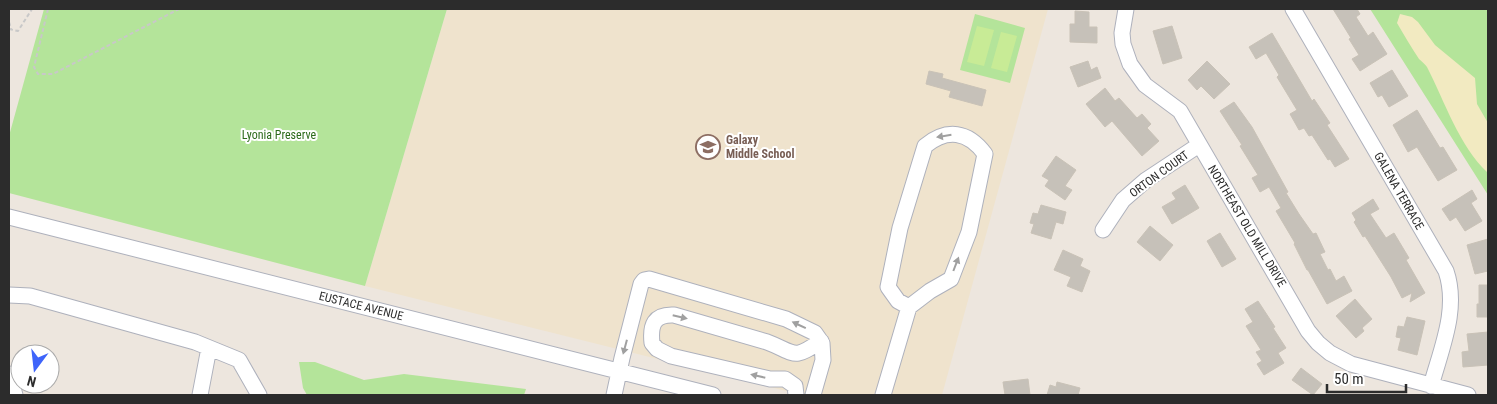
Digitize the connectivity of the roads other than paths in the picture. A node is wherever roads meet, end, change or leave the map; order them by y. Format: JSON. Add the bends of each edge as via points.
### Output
{"nodes":[{"id":1,"x":1126,"y":9,"type":"edge"},
{"id":2,"x":1293,"y":9,"type":"edge"},
{"id":3,"x":1199,"y":145,"type":"junction"},
{"id":4,"x":9,"y":217,"type":"edge"},
{"id":5,"x":1103,"y":230,"type":"dead end"},
{"id":6,"x":9,"y":294,"type":"edge"},
{"id":7,"x":909,"y":307,"type":"junction"},
{"id":8,"x":821,"y":342,"type":"junction"},
{"id":9,"x":208,"y":348,"type":"junction"},
{"id":10,"x":620,"y":372,"type":"junction"},
{"id":11,"x":9,"y":374,"type":"edge"},
{"id":12,"x":1431,"y":386,"type":"junction"},
{"id":13,"x":15,"y":395,"type":"edge"},
{"id":14,"x":200,"y":395,"type":"edge"},
{"id":15,"x":258,"y":395,"type":"edge"},
{"id":16,"x":614,"y":395,"type":"edge"},
{"id":17,"x":713,"y":395,"type":"edge"},
{"id":18,"x":796,"y":395,"type":"edge"},
{"id":19,"x":813,"y":395,"type":"edge"},
{"id":20,"x":883,"y":395,"type":"edge"},
{"id":21,"x":1468,"y":395,"type":"edge"}],
"edges":[{"from":1,"to":3,"type":"street","name":"NORTHEAST OLD MILL DRIVE","via":[[1122,33],[1130,64],[1146,85],[1180,111]]},
{"from":2,"to":12,"type":"street","name":"GALENA TERRACE","via":[[1446,272],[1451,312]]},
{"from":3,"to":5,"type":"street","name":"ORTON COURT","via":[[1146,180],[1123,200]]},
{"from":3,"to":12,"type":"street","name":"NORTHEAST OLD MILL DRIVE","via":[[1318,343],[1351,364]]},
{"from":4,"to":10,"type":"street","name":"EUSTACE AVENUE"},
{"from":6,"to":9,"type":"street","via":[[30,296]]},
{"from":7,"to":7,"type":"street","one_way":true,"via":[[950,279],[969,232],[985,154],[977,144],[959,134],[936,138],[925,146],[900,228],[888,287],[898,301]]},
{"from":7,"to":20,"type":"street"},
{"from":8,"to":10,"type":"street","one_way":true,"via":[[815,333],[786,319],[649,279],[642,284]]},
{"from":18,"to":8,"type":"street","one_way":true,"via":[[795,386],[785,379],[770,379],[662,352],[652,343],[653,325],[666,315],[674,316],[767,342],[791,354],[802,353]]},
{"from":8,"to":19,"type":"street","via":[[823,360]]},
{"from":9,"to":14,"type":"street"},
{"from":9,"to":15,"type":"street","via":[[239,360]]},
{"from":10,"to":16,"type":"street"},
{"from":10,"to":17,"type":"street","name":"EUSTACE AVENUE"},
{"from":11,"to":13,"type":"street"},
{"from":12,"to":21,"type":"street","name":"NORTHEAST OLD MILL DRIVE"}]}
